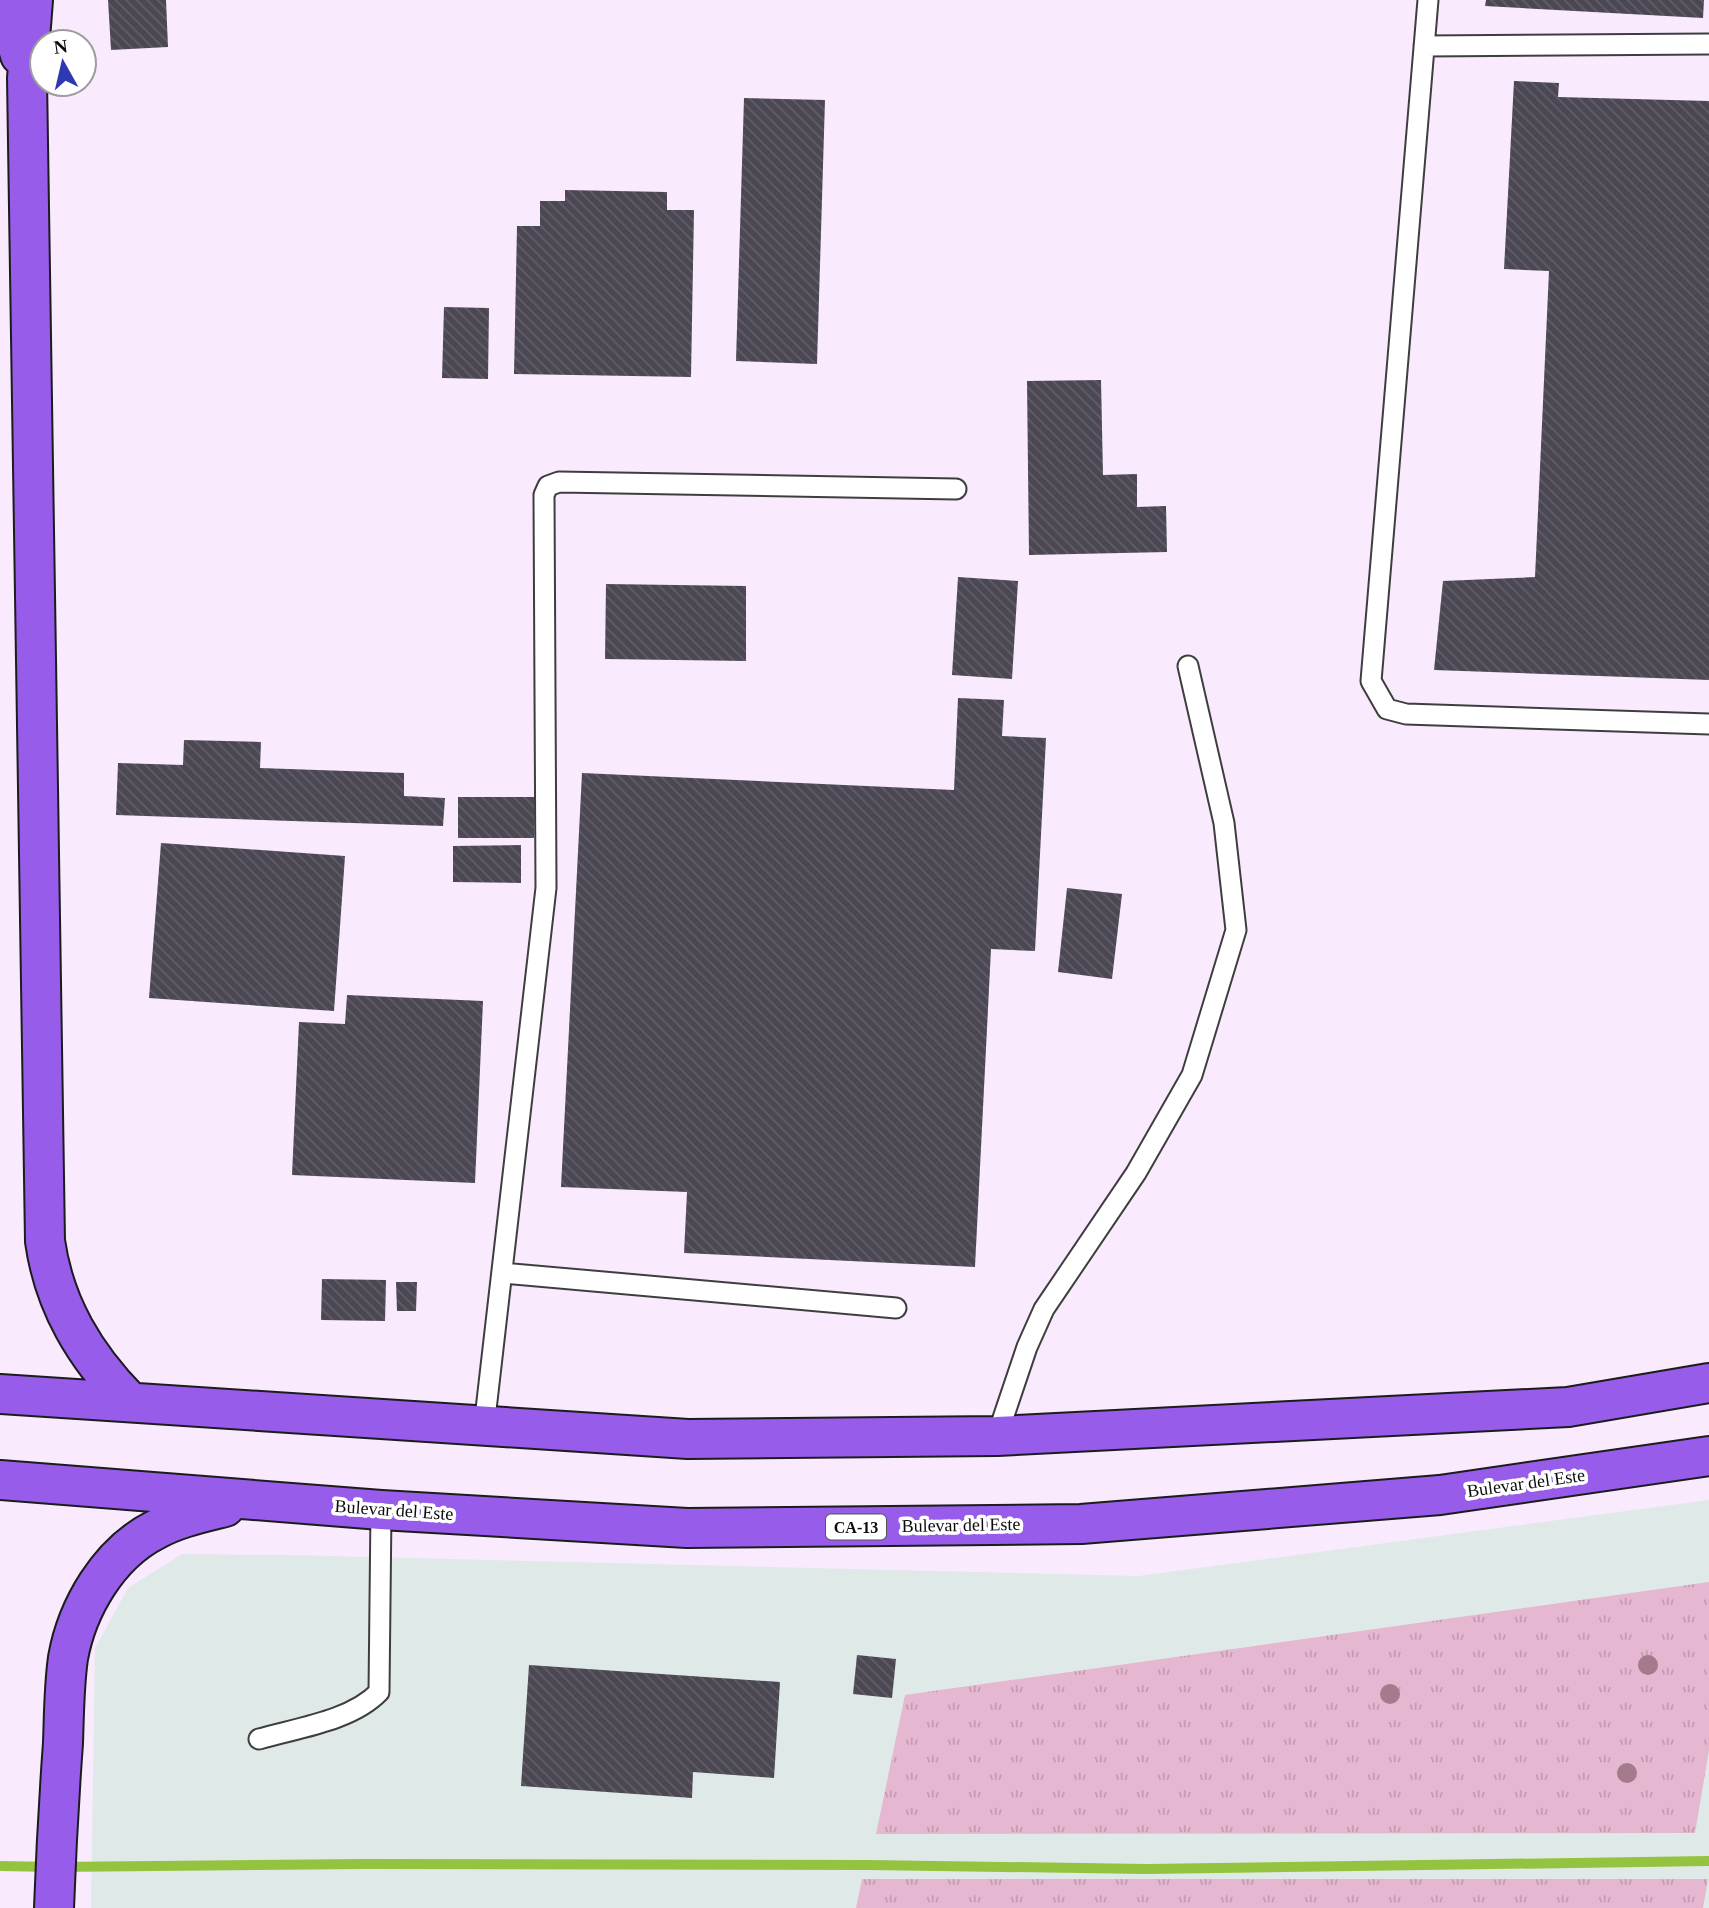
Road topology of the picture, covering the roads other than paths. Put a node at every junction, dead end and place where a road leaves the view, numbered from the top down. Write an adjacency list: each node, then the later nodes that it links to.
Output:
1 (4, 0): 6 (highway)
2 (33, 0): 6 (highway)
3 (1428, 0): 5 (lane)
4 (1709, 44): 5 (lane)
5 (1424, 46): 9 (lane)
6 (27, 78): 14 (highway)
7 (956, 489): 10 (lane)
8 (1188, 666): 16 (lane)
9 (1709, 724)
10 (503, 1273): 11 (lane); 15 (lane)
11 (896, 1308)
12 (1709, 1383): 16 (highway)
13 (0, 1394): 14 (highway)
14 (130, 1402): 15 (highway)
15 (484, 1427): 16 (highway)
16 (997, 1436)
17 (1709, 1456): 20 (highway, Bulevar del Este / CA-13)
18 (0, 1480): 19 (highway, Bulevar del Este / CA-13)
19 (253, 1499): 20 (highway, Bulevar del Este / CA-13); 22 (highway)
20 (381, 1510): 21 (lane)
21 (259, 1740)
22 (54, 1908)

